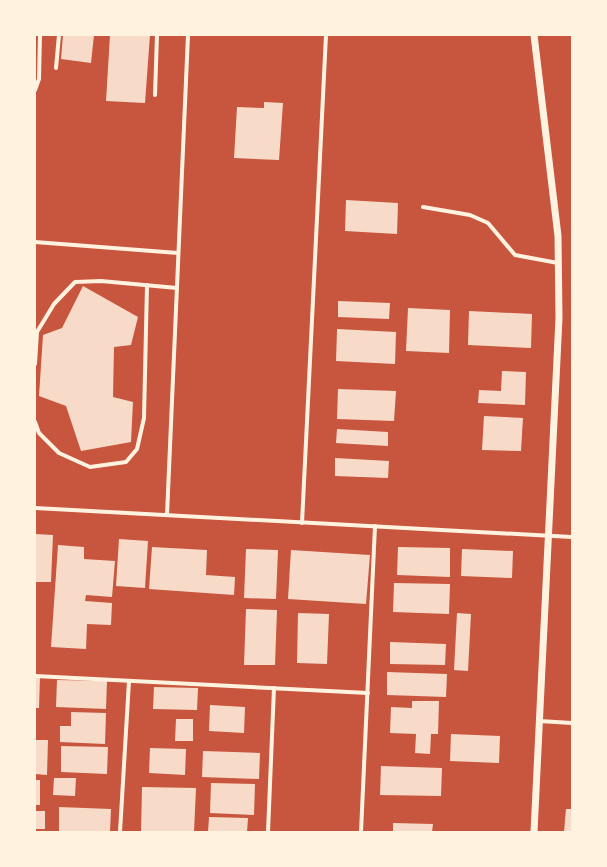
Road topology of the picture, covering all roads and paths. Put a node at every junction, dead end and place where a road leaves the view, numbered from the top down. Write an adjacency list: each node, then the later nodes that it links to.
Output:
1 (40, 35): 8 (street)
2 (59, 35): 7 (street)
3 (157, 35): 9 (street)
4 (188, 35): 12 (street)
5 (326, 35): 20 (street)
6 (534, 35): 13 (street)
7 (56, 68)
8 (35, 90)
9 (155, 95)
10 (423, 207): 13 (street)
11 (35, 242): 12 (street)
12 (178, 253): 15 (street)
13 (558, 263): 22 (street)
14 (147, 285): 15 (street); 16 (street); 17 (street)
15 (177, 288): 19 (street)
16 (35, 364)
17 (35, 422)
18 (35, 508): 19 (street)
19 (167, 515): 20 (street)
20 (302, 523): 21 (street)
21 (375, 526): 22 (street); 27 (street)
22 (548, 536): 23 (street); 28 (street)
23 (572, 537)
24 (35, 676): 25 (street)
25 (129, 681): 26 (street); 30 (street)
26 (274, 688): 27 (street); 31 (street)
27 (368, 693): 32 (street)
28 (539, 721): 29 (street); 33 (street)
29 (572, 723)
30 (120, 832)
31 (268, 832)
32 (361, 832)
33 (534, 832)

